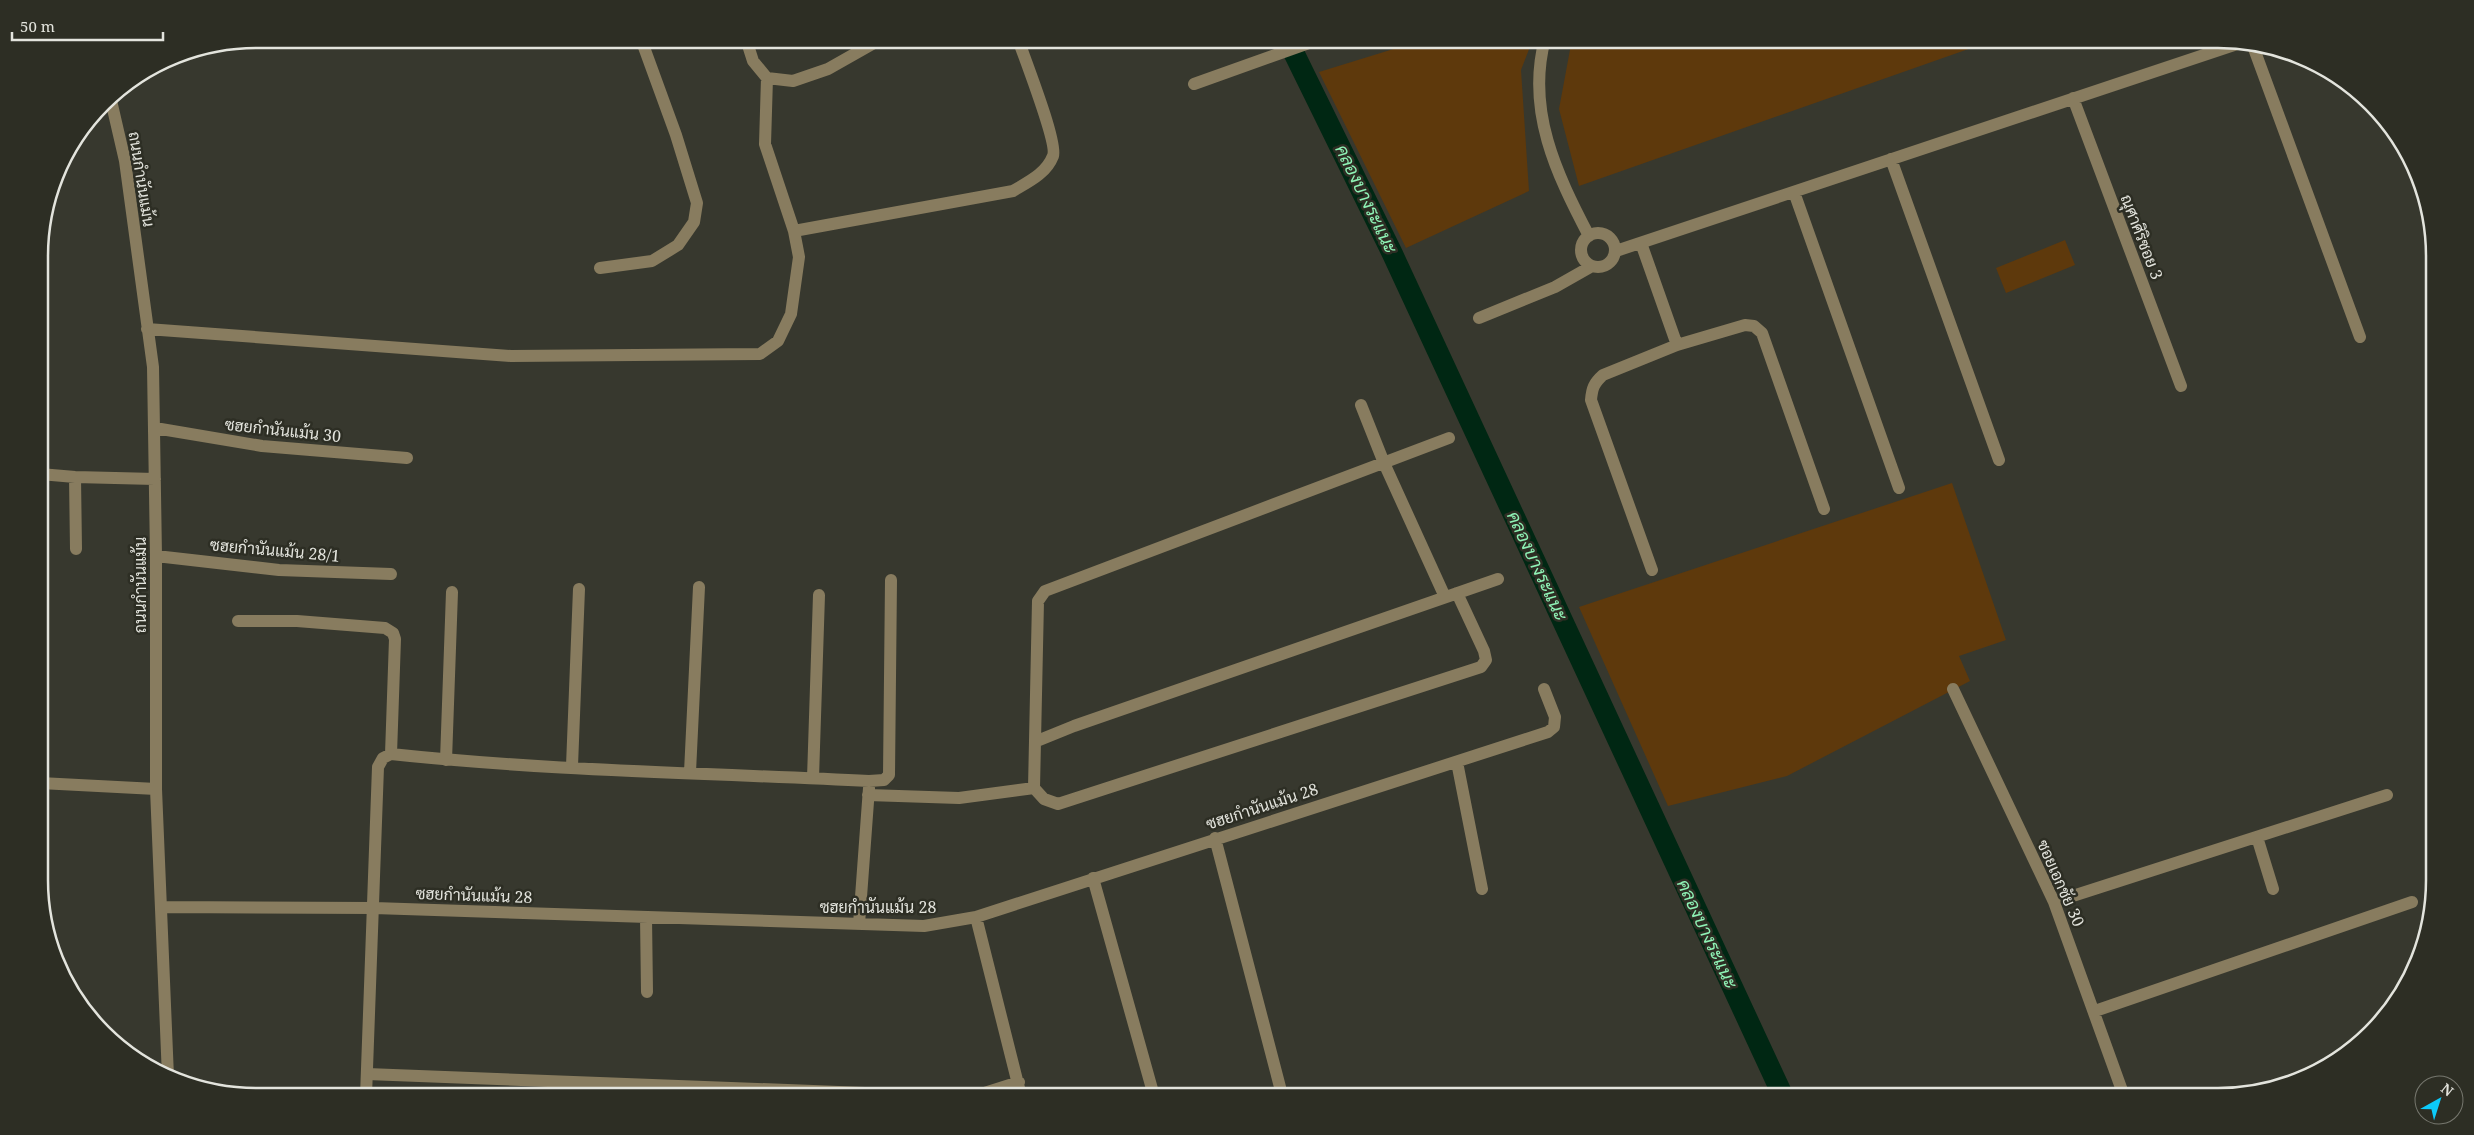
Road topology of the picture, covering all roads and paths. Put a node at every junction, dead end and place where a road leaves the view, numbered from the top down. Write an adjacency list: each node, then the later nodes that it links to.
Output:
1 (644, 48): 20 (street)
2 (749, 48): 9 (street)
3 (865, 48): 9 (street)
4 (1021, 48): 15 (street)
5 (1292, 48): 10 (street)
6 (1543, 48): 16 (street)
7 (2225, 48): 11 (street)
8 (2255, 50): 23 (street)
9 (768, 78): 15 (street)
10 (1194, 84)
11 (2073, 98): 13 (street); 25 (street, ณุศาศิริซอย 3)
12 (112, 104): 22 (street, ถนนกำนันแม้น)
13 (1891, 159): 14 (street); 30 (street)
14 (1794, 192): 17 (street); 35 (street)
15 (794, 230): 22 (street)
16 (1589, 236): 18 (street); 19 (street)
17 (1641, 243): 18 (street); 24 (street)
18 (1616, 251): 19 (street)
19 (1592, 266): 21 (street)
20 (600, 268)
21 (1479, 318)
22 (147, 329): 27 (street, ถนนกำนันแม้น)
23 (2360, 337)
24 (1677, 345): 36 (street); 39 (street)
25 (2181, 386)
26 (1361, 405): 31 (street)
27 (155, 428): 29 (street, ซฮยกำนันแม้น 30); 34 (street, ถนนกำนันแม้น)
28 (1449, 438): 31 (street)
29 (407, 458)
30 (1999, 460)
31 (1384, 463): 46 (street); 51 (street)
32 (48, 475): 33 (street)
33 (75, 478): 34 (street); 37 (street)
34 (155, 479): 38 (street, ถนนกำนันแม้น)
35 (1899, 488)
36 (1824, 509)
37 (76, 549)
38 (156, 556): 40 (street, ซฮยกำนันแม้น 28/1); 61 (street, ถนนกำนันแม้น)
39 (1652, 570)
40 (391, 574)
41 (1498, 579): 46 (street)
42 (891, 580): 58 (street)
43 (699, 587): 56 (street)
44 (579, 589): 55 (street)
45 (452, 592): 53 (street)
46 (1451, 595): 51 (street); 60 (street)
47 (819, 596): 57 (street)
48 (238, 621): 52 (street)
49 (1544, 689): 54 (street, ซฮยกำนันแม้น 28)
50 (1953, 689): 69 (street, ซอยเอกชัย 30)
51 (1037, 741): 60 (street)
52 (391, 754): 53 (street); 72 (street)
53 (446, 760): 55 (street)
54 (1457, 762): 65 (street, ซฮยกำนันแม้น 28); 67 (street)
55 (572, 766): 56 (street)
56 (690, 772): 57 (street)
57 (813, 778): 58 (street)
58 (869, 781): 62 (street)
59 (48, 782): 61 (street)
60 (1034, 788): 62 (street)
61 (156, 789): 71 (street, ถนนกำนันแม้น)
62 (868, 795): 75 (street)
63 (2386, 795): 64 (street)
64 (2257, 837): 68 (street); 69 (street)
65 (1215, 838): 66 (street, ซฮยกำนันแม้น 28); 81 (street)
66 (1093, 878): 74 (street, ซฮยกำนันแม้น 28); 86 (street)
67 (1482, 889)
68 (2273, 889)
69 (2054, 902): 77 (street, ซอยเอกชัย 30)
70 (2412, 902): 77 (street)
71 (161, 907): 72 (street, ซฮยกำนันแม้น 28); 78 (street, ถนนกำนันแม้น)
72 (374, 908): 73 (street, ซฮยกำนันแม้น 28); 79 (street)
73 (646, 917): 75 (street, ซฮยกำนันแม้น 28); 76 (street)
74 (976, 918): 75 (street, ซฮยกำนันแม้น 28); 80 (street)
75 (859, 924)
76 (647, 992)
77 (2095, 1011): 87 (street, ซอยเอกชัย 30)
78 (168, 1068)
79 (367, 1074): 82 (street); 83 (street)
80 (1019, 1082): 84 (street); 85 (street)
81 (1280, 1087)
82 (366, 1088)
83 (716, 1088)
84 (1000, 1088)
85 (1020, 1088)
86 (1152, 1088)
87 (2121, 1088)

